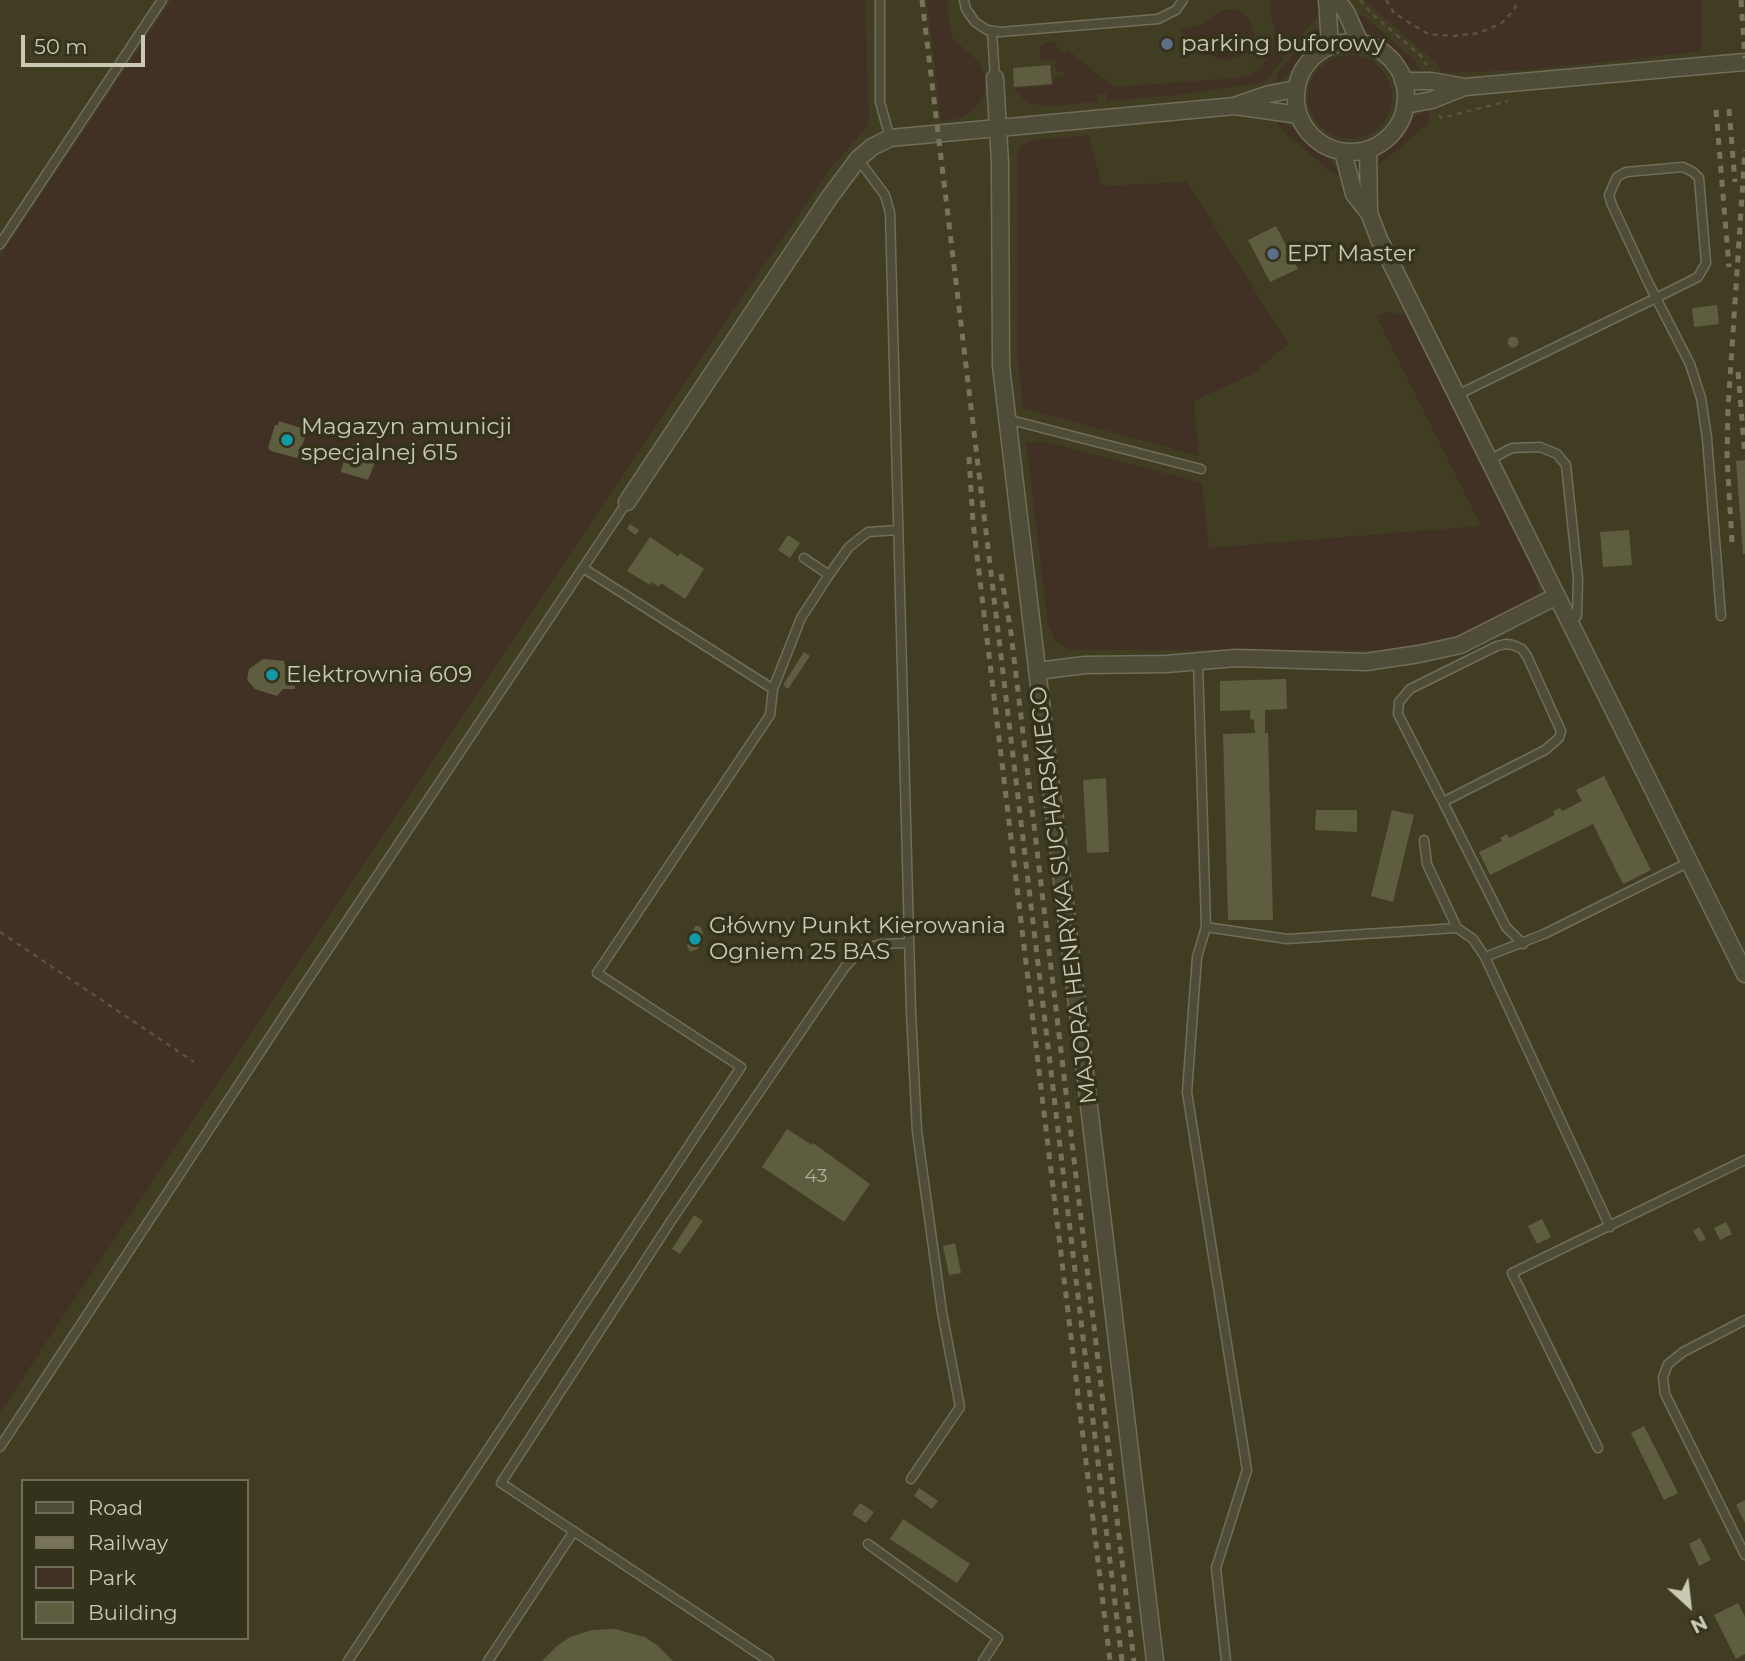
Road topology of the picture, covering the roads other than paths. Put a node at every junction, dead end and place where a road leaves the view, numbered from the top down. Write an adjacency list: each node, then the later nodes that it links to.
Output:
1 (162, 0): 24 (lane)
2 (880, 0): 19 (lane)
3 (964, 0): 7 (lane)
4 (1183, 0): 7 (lane)
5 (1327, 0): 9 (street)
6 (1337, 0): 8 (street)
7 (992, 32): 11 (lane)
8 (1359, 41): 9 (street); 12 (street)
9 (1330, 46): 14 (street)
10 (1745, 62): 13 (street)
11 (995, 78): 18 (street, MAJORA HENRYKA SUCHARSKIEGO)
12 (1403, 81): 13 (street); 15 (street)
13 (1465, 87): 15 (street)
14 (1296, 89): 16 (street); 17 (street)
15 (1405, 105): 20 (street)
16 (1235, 106): 17 (street); 18 (street)
17 (1299, 115): 21 (street)
18 (999, 127): 19 (street); 27 (street, MAJORA HENRYKA SUCHARSKIEGO)
19 (890, 138): 22 (street)
20 (1368, 149): 21 (street); 23 (street)
21 (1343, 152): 23 (street)
22 (859, 159): 30 (street); 31 (lane)
23 (1369, 213): 26 (street)
24 (0, 244)
25 (1656, 298): 25 (lane); 26 (lane); 36 (lane)
26 (1457, 395): 28 (street)
27 (1007, 419): 29 (lane); 39 (street, MAJORA HENRYKA SUCHARSKIEGO)
28 (1489, 460): 35 (street); 37 (lane)
29 (1201, 469)
30 (626, 502): 33 (lane)
31 (898, 530): 34 (lane); 46 (lane)
32 (804, 558): 34 (lane)
33 (583, 568): 40 (lane); 53 (lane)
34 (829, 575): 40 (lane)
35 (1557, 596): 37 (street); 38 (street)
36 (1721, 616)
37 (1570, 621): 43 (street)
38 (1198, 661): 39 (street); 44 (lane)
39 (1037, 671): 63 (street, MAJORA HENRYKA SUCHARSKIEGO)
40 (773, 689): 59 (lane)
41 (1443, 802): 41 (lane); 47 (lane)
42 (1424, 840): 45 (lane)
43 (1689, 862): 47 (lane); 49 (street)
44 (1206, 927): 45 (lane); 64 (lane)
45 (1457, 928): 48 (lane)
46 (909, 943): 55 (lane); 56 (lane)
47 (1523, 944): 48 (lane)
48 (1485, 957): 51 (lane)
49 (1745, 974)
50 (1745, 1160): 51 (lane)
51 (1609, 1227): 54 (lane)
52 (1745, 1320): 58 (lane)
53 (0, 1447)
54 (1598, 1448)
55 (911, 1479)
56 (574, 1531): 60 (lane); 61 (lane)
57 (868, 1544): 62 (lane)
58 (1745, 1555)
59 (348, 1661)
60 (488, 1661)
61 (769, 1661)
62 (984, 1661)
63 (1156, 1661)
64 (1226, 1661)

